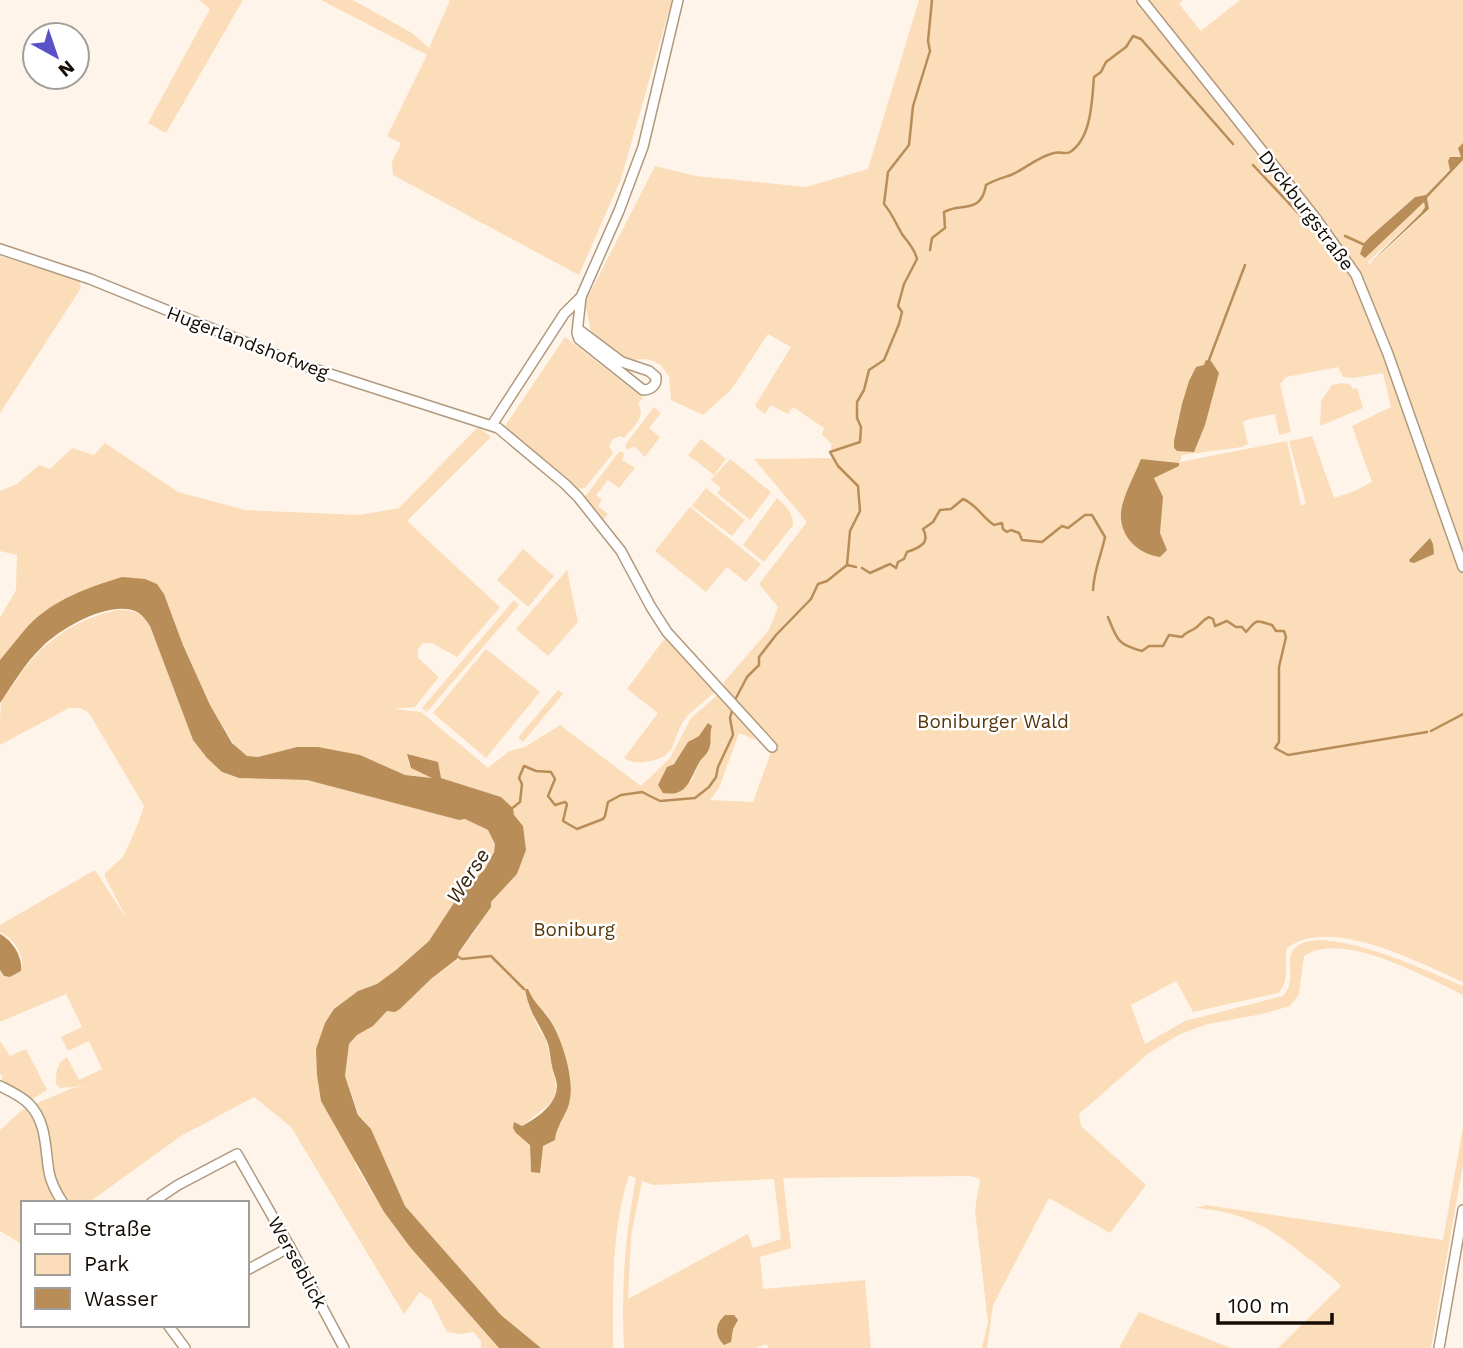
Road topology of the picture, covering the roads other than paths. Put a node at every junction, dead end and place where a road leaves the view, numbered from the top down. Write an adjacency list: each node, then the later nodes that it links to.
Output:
1 (678, 0): 4 (street)
2 (1142, 0): 7 (street, Dyckburgstraße)
3 (0, 249): 6 (street, Hugerlandshofweg)
4 (581, 297): 5 (street); 6 (street)
5 (578, 329): 5 (street)
6 (495, 426): 8 (street)
7 (1463, 567)
8 (772, 747)
9 (0, 1086): 10 (street)
10 (62, 1201)
11 (154, 1201): 13 (street, Werseblick)
12 (1463, 1216): 18 (street)
13 (290, 1247): 14 (street); 17 (street, Werseblick)
14 (248, 1269)
15 (169, 1327): 16 (street)
16 (185, 1348)
17 (344, 1348)
18 (1439, 1348)

